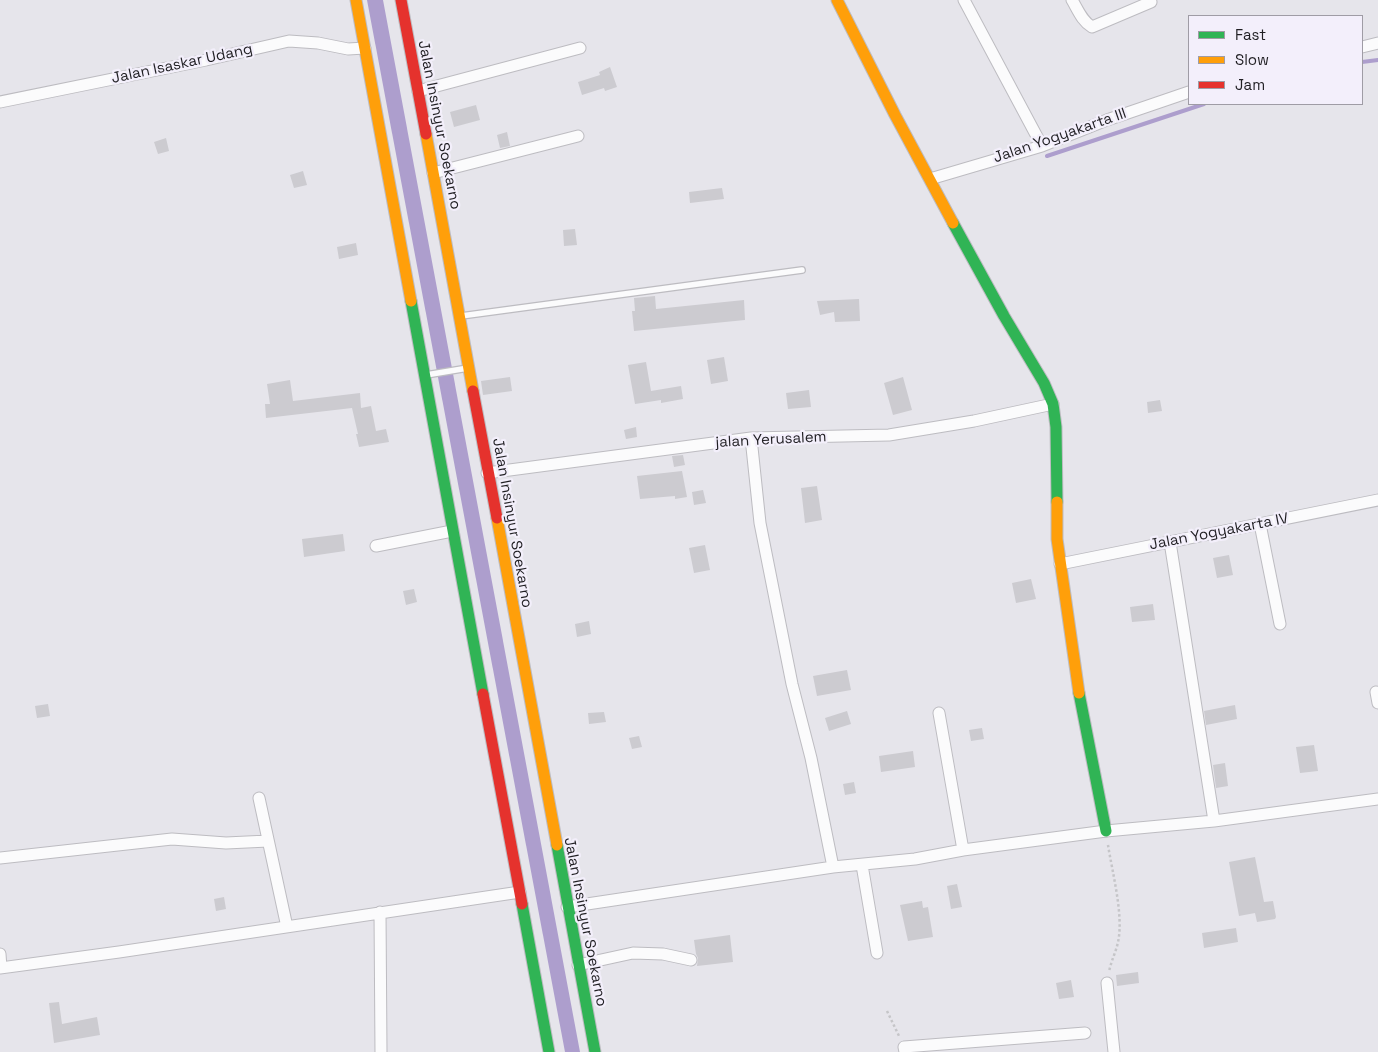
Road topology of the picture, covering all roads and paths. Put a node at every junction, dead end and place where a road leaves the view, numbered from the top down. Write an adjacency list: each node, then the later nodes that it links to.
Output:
1 (356, 0): 9 (street)
2 (400, 0): 11 (street, Jalan Insinyur Soekarno)
3 (838, 0): 17 (street)
4 (964, 0): 15 (street)
5 (1072, 0): 6 (street)
6 (1150, 2)
7 (1378, 44): 8 (street)
8 (1363, 47)
9 (365, 48): 13 (street, Jalan Isaskar Udang); 21 (street)
10 (580, 48): 11 (street)
11 (418, 91): 16 (street, Jalan Insinyur Soekarno)
12 (1188, 92): 15 (street, Jalan Yogyakarta III)
13 (0, 102)
14 (578, 136): 16 (street)
15 (1042, 146): 17 (street, Jalan Yogyakarta III)
16 (433, 173): 19 (street, Jalan Insinyur Soekarno)
17 (930, 179): 22 (street)
18 (802, 270): 19 (lane)
19 (459, 317): 20 (street, Jalan Insinyur Soekarno)
20 (468, 368): 21 (lane); 24 (street, Jalan Insinyur Soekarno)
21 (424, 375): 27 (street)
22 (1052, 404): 23 (street, jalan Yerusalem); 30 (street)
23 (751, 438): 24 (street, jalan Yerusalem); 41 (street)
24 (487, 472): 43 (street, Jalan Insinyur Soekarno)
25 (1378, 500): 26 (street, Jalan Yogyakarta IV)
26 (1260, 524): 28 (street, Jalan Yogyakarta IV); 31 (street)
27 (452, 531): 29 (street); 42 (street)
28 (1170, 542): 30 (street, Jalan Yogyakarta IV); 35 (street)
29 (376, 546)
30 (1060, 564): 36 (street)
31 (1280, 624)
32 (939, 713): 38 (street)
33 (259, 798): 37 (street)
34 (1378, 798): 35 (street)
35 (1214, 822): 36 (street)
36 (1106, 831): 38 (street); 51 (path)
37 (268, 841): 39 (street); 45 (street)
38 (963, 850): 40 (street)
39 (0, 858)
40 (862, 865): 41 (street); 46 (street)
41 (833, 866): 43 (street)
42 (520, 892): 44 (street); 56 (street)
43 (567, 908): 49 (street, Jalan Insinyur Soekarno)
44 (380, 912): 45 (street); 55 (street)
45 (287, 927): 50 (street)
46 (876, 953)
47 (0, 954): 50 (street)
48 (691, 960): 49 (street)
49 (578, 965): 57 (street, Jalan Insinyur Soekarno)
50 (1, 968)
51 (1108, 983): 58 (street)
52 (887, 1011): 54 (path)
53 (1085, 1033): 54 (street)
54 (904, 1049)
55 (381, 1052)
56 (548, 1052)
57 (595, 1052)
58 (1114, 1052)

